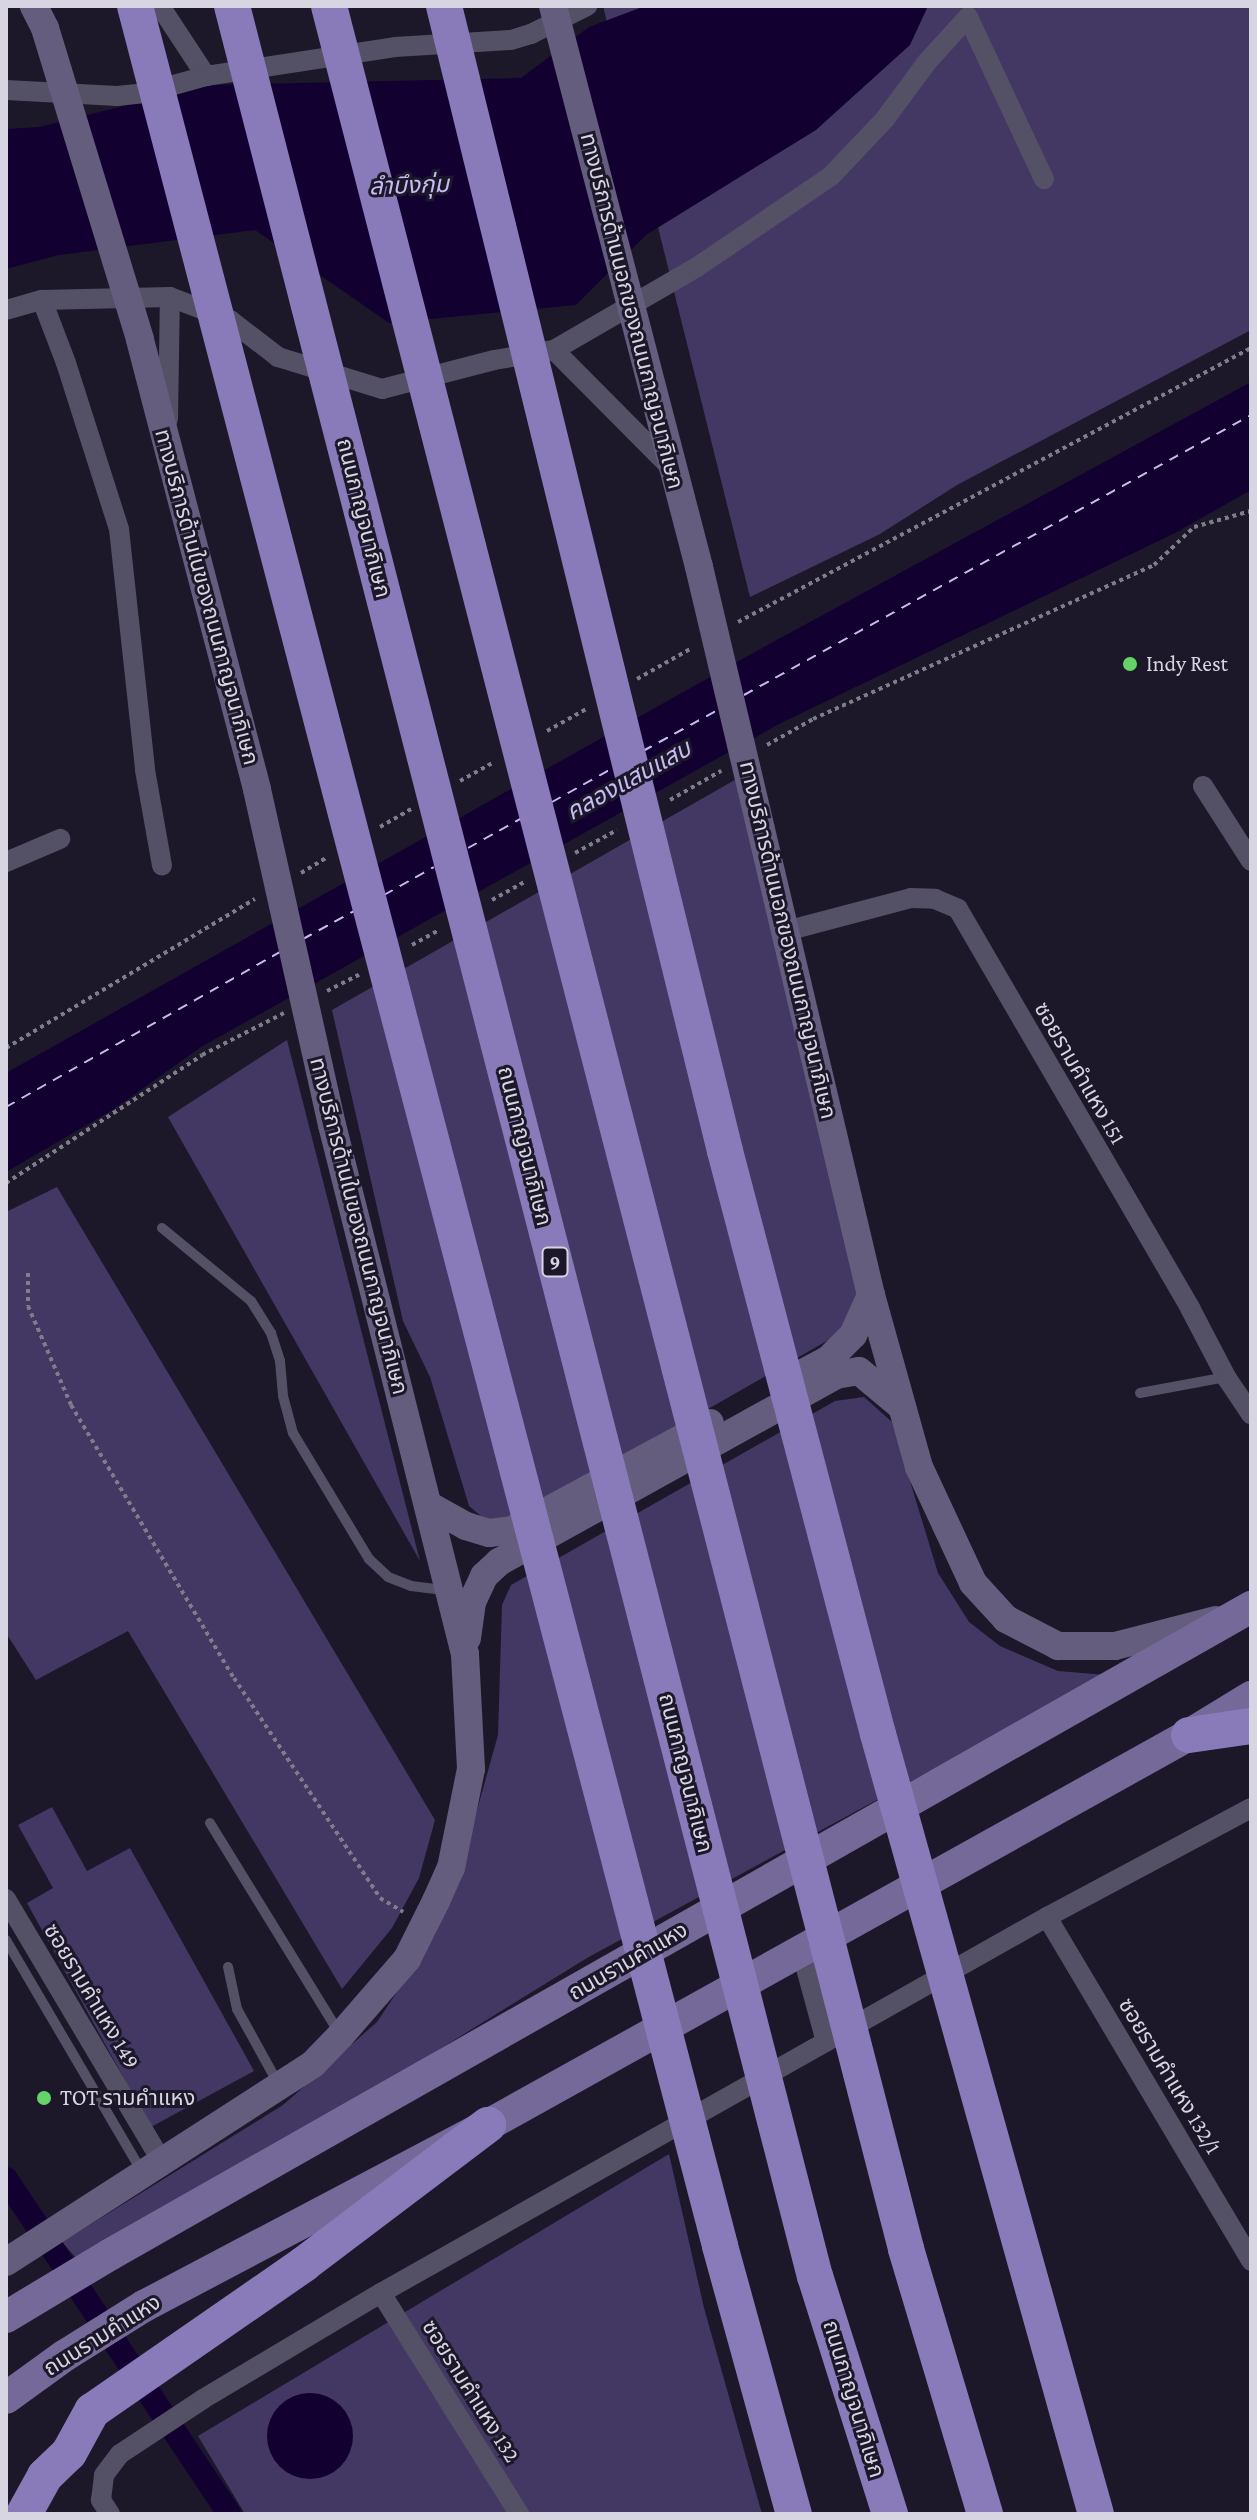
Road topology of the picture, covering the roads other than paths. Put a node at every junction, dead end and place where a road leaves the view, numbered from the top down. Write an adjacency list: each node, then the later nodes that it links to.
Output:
1 (132, 6): 58 (highway)
2 (160, 6): 10 (street)
3 (232, 6): 59 (highway, ถนนกาญจนาภิเษก / 9)
4 (329, 6): 60 (highway)
5 (553, 6): 18 (main road, ทางบริการด้านนอกของถนนกาญจนาภิเษก)
6 (587, 6): 10 (street)
7 (445, 8): 61 (highway)
8 (972, 12): 12 (street); 16 (street)
9 (40, 17): 17 (main road, ทางบริการด้านในของถนนกาญจนาภิเษก)
10 (206, 76): 11 (street)
11 (6, 90)
12 (1044, 179)
13 (170, 297): 14 (street); 16 (street); 17 (street)
14 (42, 300): 15 (street); 23 (street)
15 (6, 310)
16 (554, 350): 18 (street)
17 (168, 447): 31 (main road, ทางบริการด้านในของถนนกาญจนาภิเษก)
18 (671, 468): 24 (main road, ทางบริการด้านนอกของถนนกาญจนาภิเษก)
19 (1203, 786): 21 (street)
20 (60, 839): 22 (street)
21 (1251, 861)
22 (6, 862)
23 (162, 865)
24 (786, 931): 26 (main road, ทางบริการด้านนอกของถนนกาญจนาภิเษก); 27 (street, ซอยรามคำแหง 151)
25 (162, 1228): 32 (lane)
26 (871, 1295): 29 (main road, ทางบริการด้านนอกของถนนกาญจนาภิเษก); 31 (main road)
27 (1226, 1377): 28 (lane); 30 (street, ซอยรามคำแหง 151)
28 (1140, 1393)
29 (900, 1405): 33 (main road, ทางบริการด้านนอกของถนนกาญจนาภิเษก); 34 (main road)
30 (1251, 1414)
31 (430, 1506): 32 (main road, ทางบริการด้านในของถนนกาญจนาภิเษก)
32 (451, 1591): 34 (main road, ทางบริการด้านในของถนนกาญจนาภิเษก)
33 (1244, 1611): 53 (main road, ถนนรามคำแหง)
34 (465, 1654): 45 (main road, ทางบริการด้านในของถนนกาญจนาภิเษก)
35 (1251, 1697): 37 (main road, ถนนรามคำแหง)
36 (1251, 1726): 37 (highway)
37 (1189, 1735): 43 (main road, ถนนรามคำแหง)
38 (1251, 1808): 41 (street)
39 (210, 1823): 45 (lane)
40 (6, 1899): 49 (street, ซอยรามคำแหง 149)
41 (1047, 1917): 46 (street); 50 (street, ซอยรามคำแหง 132/1)
42 (6, 1940): 49 (lane)
43 (801, 1950): 46 (street); 48 (main road, ถนนรามคำแหง)
44 (228, 1967): 47 (lane)
45 (341, 2035): 47 (main road, ทางบริการด้านในของถนนกาญจนาภิเษก)
46 (826, 2042): 52 (street)
47 (280, 2086): 49 (main road, ทางบริการด้านในของถนนกาญจนาภิเษก)
48 (488, 2125): 54 (main road, ถนนรามคำแหง); 55 (highway)
49 (151, 2166): 51 (main road, ทางบริการด้านในของถนนกาญจนาภิเษก)
50 (1251, 2261)
51 (6, 2262)
52 (381, 2293): 56 (street); 57 (street, ซอยรามคำแหง 132)
53 (6, 2317)
54 (6, 2398)
55 (24, 2514)
56 (110, 2514)
57 (519, 2514)
58 (794, 2514)
59 (890, 2514)
60 (985, 2514)
61 (1096, 2514)

